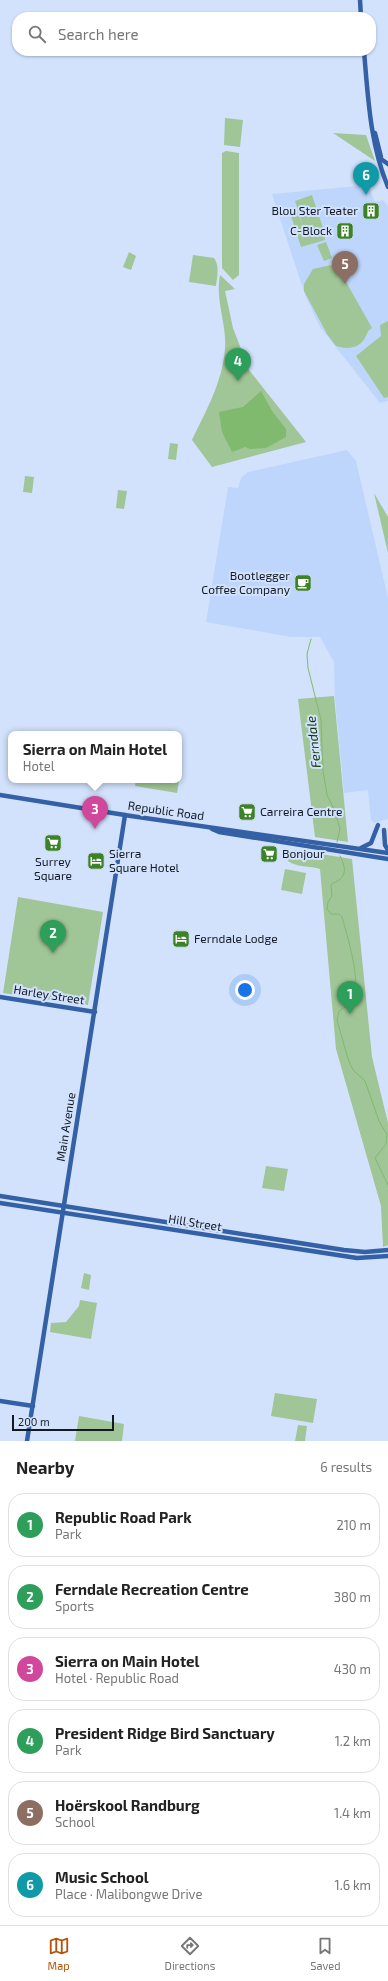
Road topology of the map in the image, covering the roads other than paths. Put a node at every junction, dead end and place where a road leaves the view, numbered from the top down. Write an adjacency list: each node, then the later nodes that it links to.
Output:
1 (361, 0): 2 (main road)
2 (362, 12)
3 (365, 56): 7 (main road)
4 (366, 56): 5 (main road)
5 (381, 159): 6 (main road); 7 (main road)
6 (388, 164)
7 (388, 183)
8 (0, 795): 9 (main road, Republic Road)
9 (125, 816): 11 (main road, Republic Road); 17 (main road, Main Avenue)
10 (378, 825): 13 (main road)
11 (210, 828): 13 (main road, Republic Road); 15 (main road, Republic Road)
12 (384, 830): 14 (main road)
13 (349, 848): 14 (main road, Republic Road)
14 (388, 851)
15 (388, 859)
16 (0, 997): 17 (main road, Harley Street)
17 (95, 1012): 20 (main road, Main Avenue)
18 (0, 1196): 20 (main road, Hill Street)
19 (0, 1203): 21 (main road, Hill Street)
20 (64, 1207): 21 (main road, Main Avenue); 22 (main road, Hill Street)
21 (63, 1213): 23 (main road, Hill Street); 25 (main road, Main Avenue)
22 (388, 1250)
23 (388, 1256)
24 (0, 1401): 25 (main road)
25 (33, 1406): 26 (main road, Main Avenue)
26 (27, 1441)

